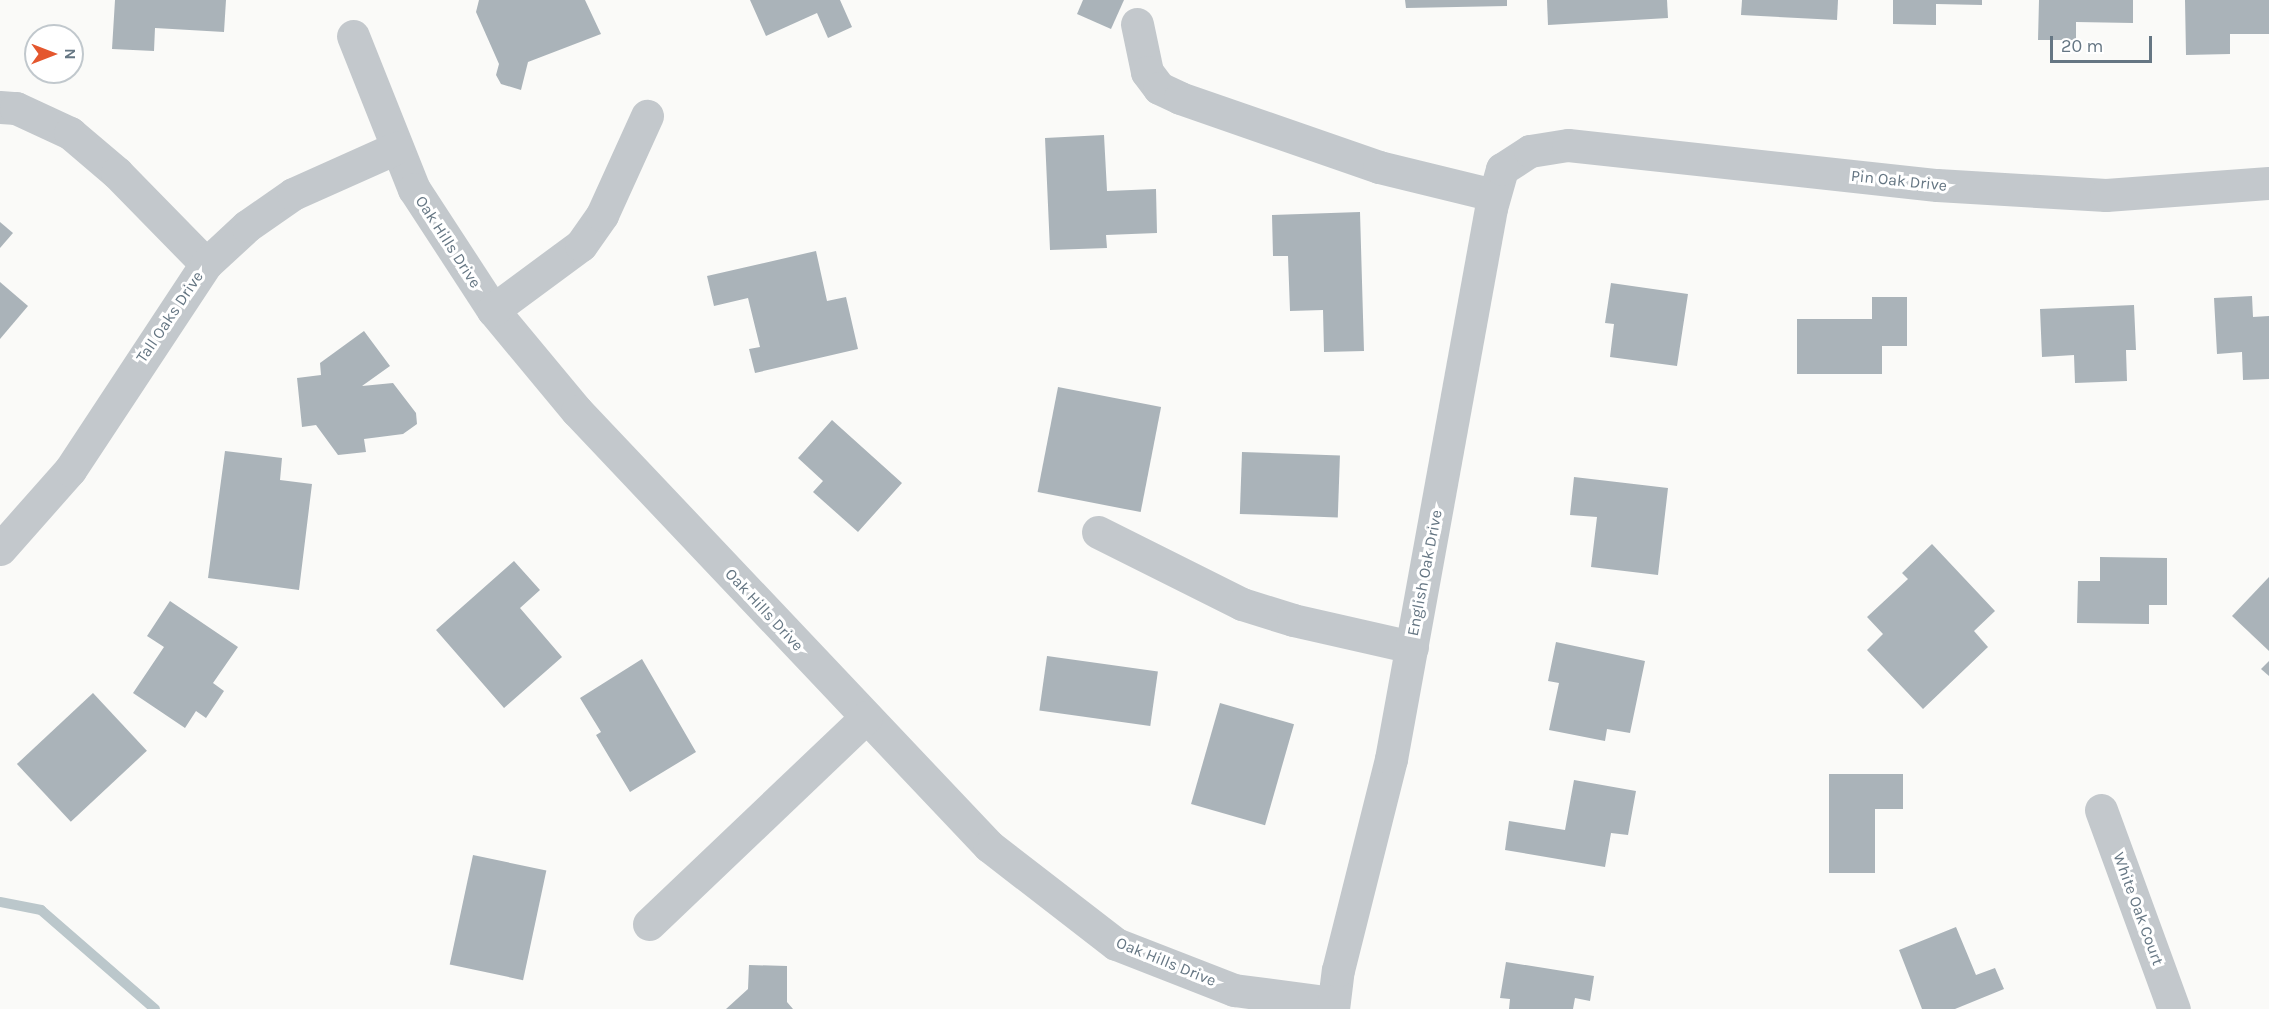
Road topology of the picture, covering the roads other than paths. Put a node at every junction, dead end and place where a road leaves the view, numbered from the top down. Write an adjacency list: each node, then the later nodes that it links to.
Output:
1 (1137, 24): 8 (street)
2 (353, 36): 5 (street, Oak Hills Drive)
3 (0, 107): 9 (street)
4 (647, 116): 10 (street)
5 (396, 148): 9 (street, Tall Oaks Drive); 10 (street, Oak Hills Drive)
6 (1530, 151): 7 (street, Pin Oak Drive); 8 (street, English Oak Drive)
7 (2269, 183)
8 (1494, 195): 13 (street, English Oak Drive)
9 (206, 264): 12 (street, Tall Oaks Drive)
10 (493, 310): 14 (street, Oak Hills Drive)
11 (1098, 532): 13 (street)
12 (0, 549)
13 (1412, 647): 17 (street, English Oak Drive)
14 (866, 717): 16 (street); 17 (street, Oak Hills Drive)
15 (2101, 810): 18 (street, White Oak Court)
16 (649, 924)
17 (1333, 1006)
18 (2174, 1009)

